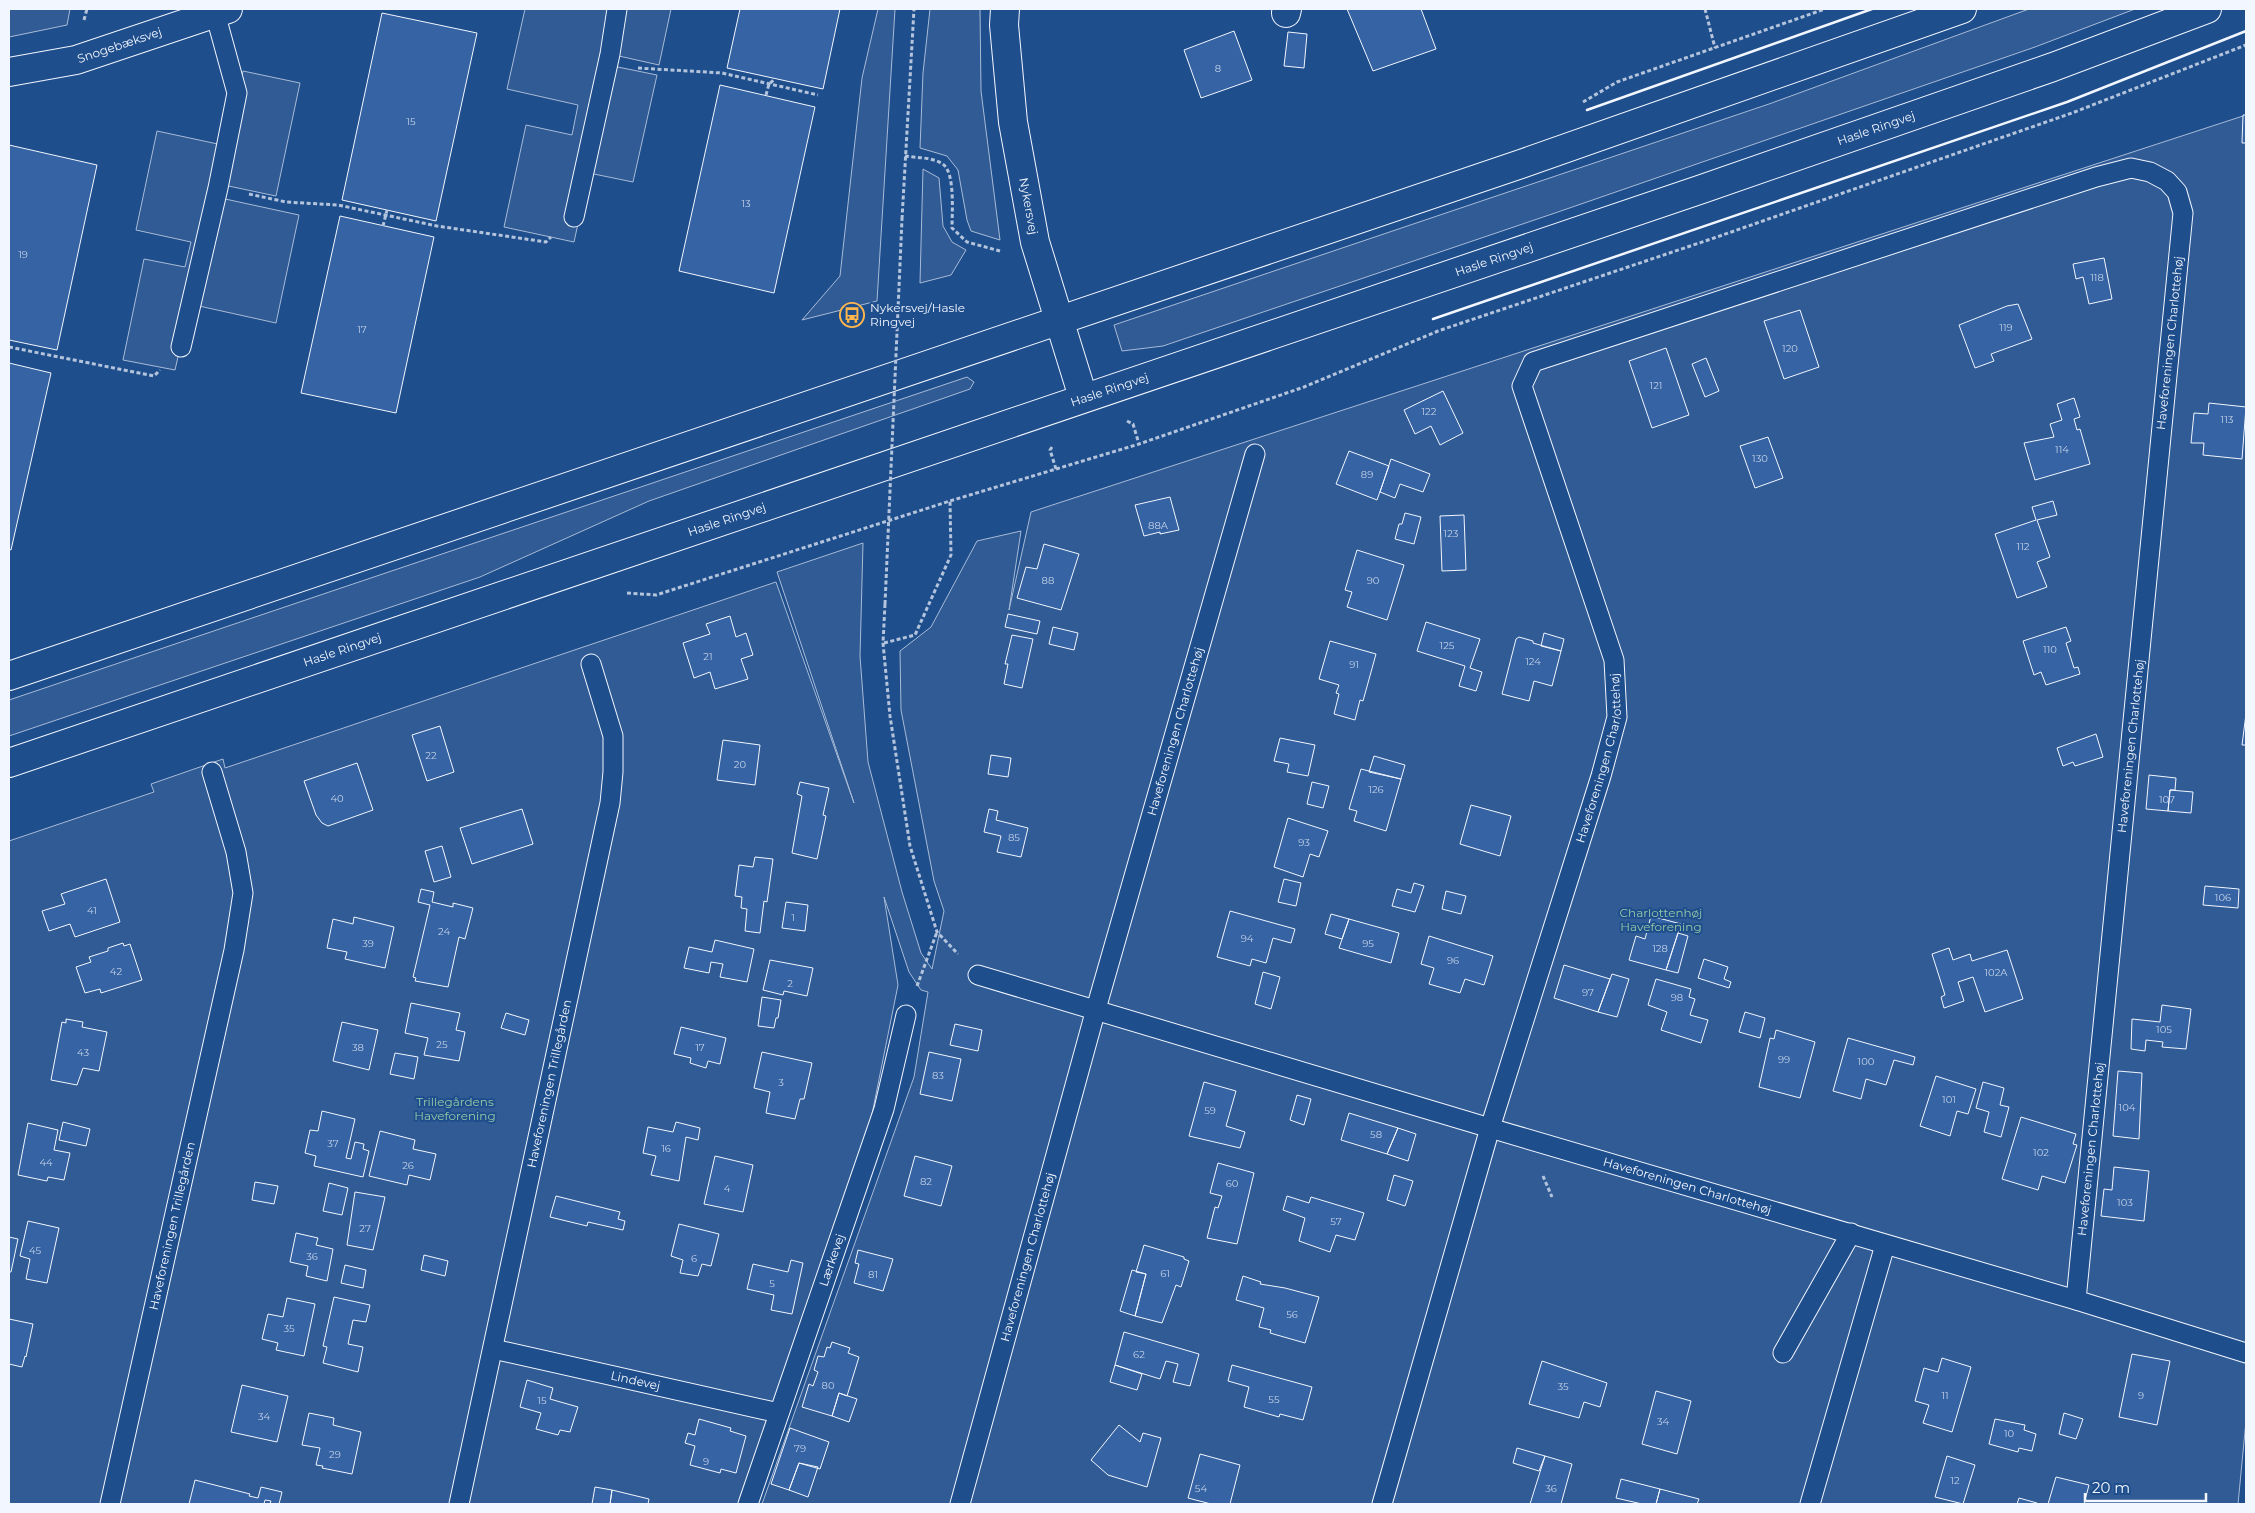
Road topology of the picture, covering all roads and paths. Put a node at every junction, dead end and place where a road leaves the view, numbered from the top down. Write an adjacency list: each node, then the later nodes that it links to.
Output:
1 (617, 9): 11 (lane)
2 (914, 9): 18 (path)
3 (1006, 9): 25 (main road, Nykersvej)
4 (1705, 9): 10 (path)
5 (1825, 9): 10 (path)
6 (1962, 9): 25 (main road)
7 (2207, 9): 28 (main road, Hasle Ringvej)
8 (221, 11): 12 (main road, Snogebæksvej); 19 (lane)
9 (2246, 45): 30 (path)
10 (1715, 48): 17 (path)
11 (608, 64): 14 (path); 22 (lane)
12 (9, 72)
13 (775, 79): 14 (path)
14 (769, 84): 15 (path); 16 (path)
15 (818, 95)
16 (766, 96)
17 (1575, 107)
18 (905, 156): 24 (path); 32 (path, bridge)
19 (218, 188): 21 (path); 27 (lane)
20 (387, 210): 21 (path)
21 (386, 215): 22 (path); 23 (path)
22 (574, 217)
23 (383, 226)
24 (1004, 252)
25 (1058, 320): 28 (main road, Nykersvej); 34 (main road)
26 (9, 347): 27 (path)
27 (181, 347)
28 (1083, 398): 35 (main road, Hasle Ringvej)
29 (1255, 454): 39 (lane, Haveforeningen Charlottehøj)
30 (950, 501): 31 (path); 32 (path)
31 (618, 592)
32 (884, 644): 37 (path)
33 (590, 664): 45 (lane, Haveforeningen Trillegården)
34 (9, 676)
35 (9, 762)
36 (212, 772): 49 (lane, Haveforeningen Trillegården)
37 (937, 932): 38 (path); 40 (path)
38 (978, 975): 39 (lane, Haveforeningen Charlottehøj)
39 (1096, 1009): 41 (lane, Haveforeningen Charlottehøj); 52 (lane, Haveforeningen Charlottehøj)
40 (906, 1015): 48 (lane, Lærkevej)
41 (1490, 1128): 42 (lane, Haveforeningen Charlottehøj); 44 (lane, Haveforeningen Charlottehøj); 53 (lane, Haveforeningen Charlottehøj)
42 (1851, 1233): 43 (lane, Haveforeningen Charlottehøj); 46 (lane)
43 (1885, 1245): 44 (lane, Haveforeningen Charlottehøj); 54 (lane)
44 (2076, 1300): 47 (lane, Haveforeningen Charlottehøj)
45 (493, 1349): 48 (lane, Lindevej); 50 (lane, Haveforeningen Trillegården)
46 (1783, 1353)
47 (2246, 1353)
48 (779, 1413): 51 (lane, Lærkevej)
49 (110, 1504)
50 (459, 1504)
51 (748, 1504)
52 (960, 1504)
53 (1382, 1504)
54 (1810, 1504)

